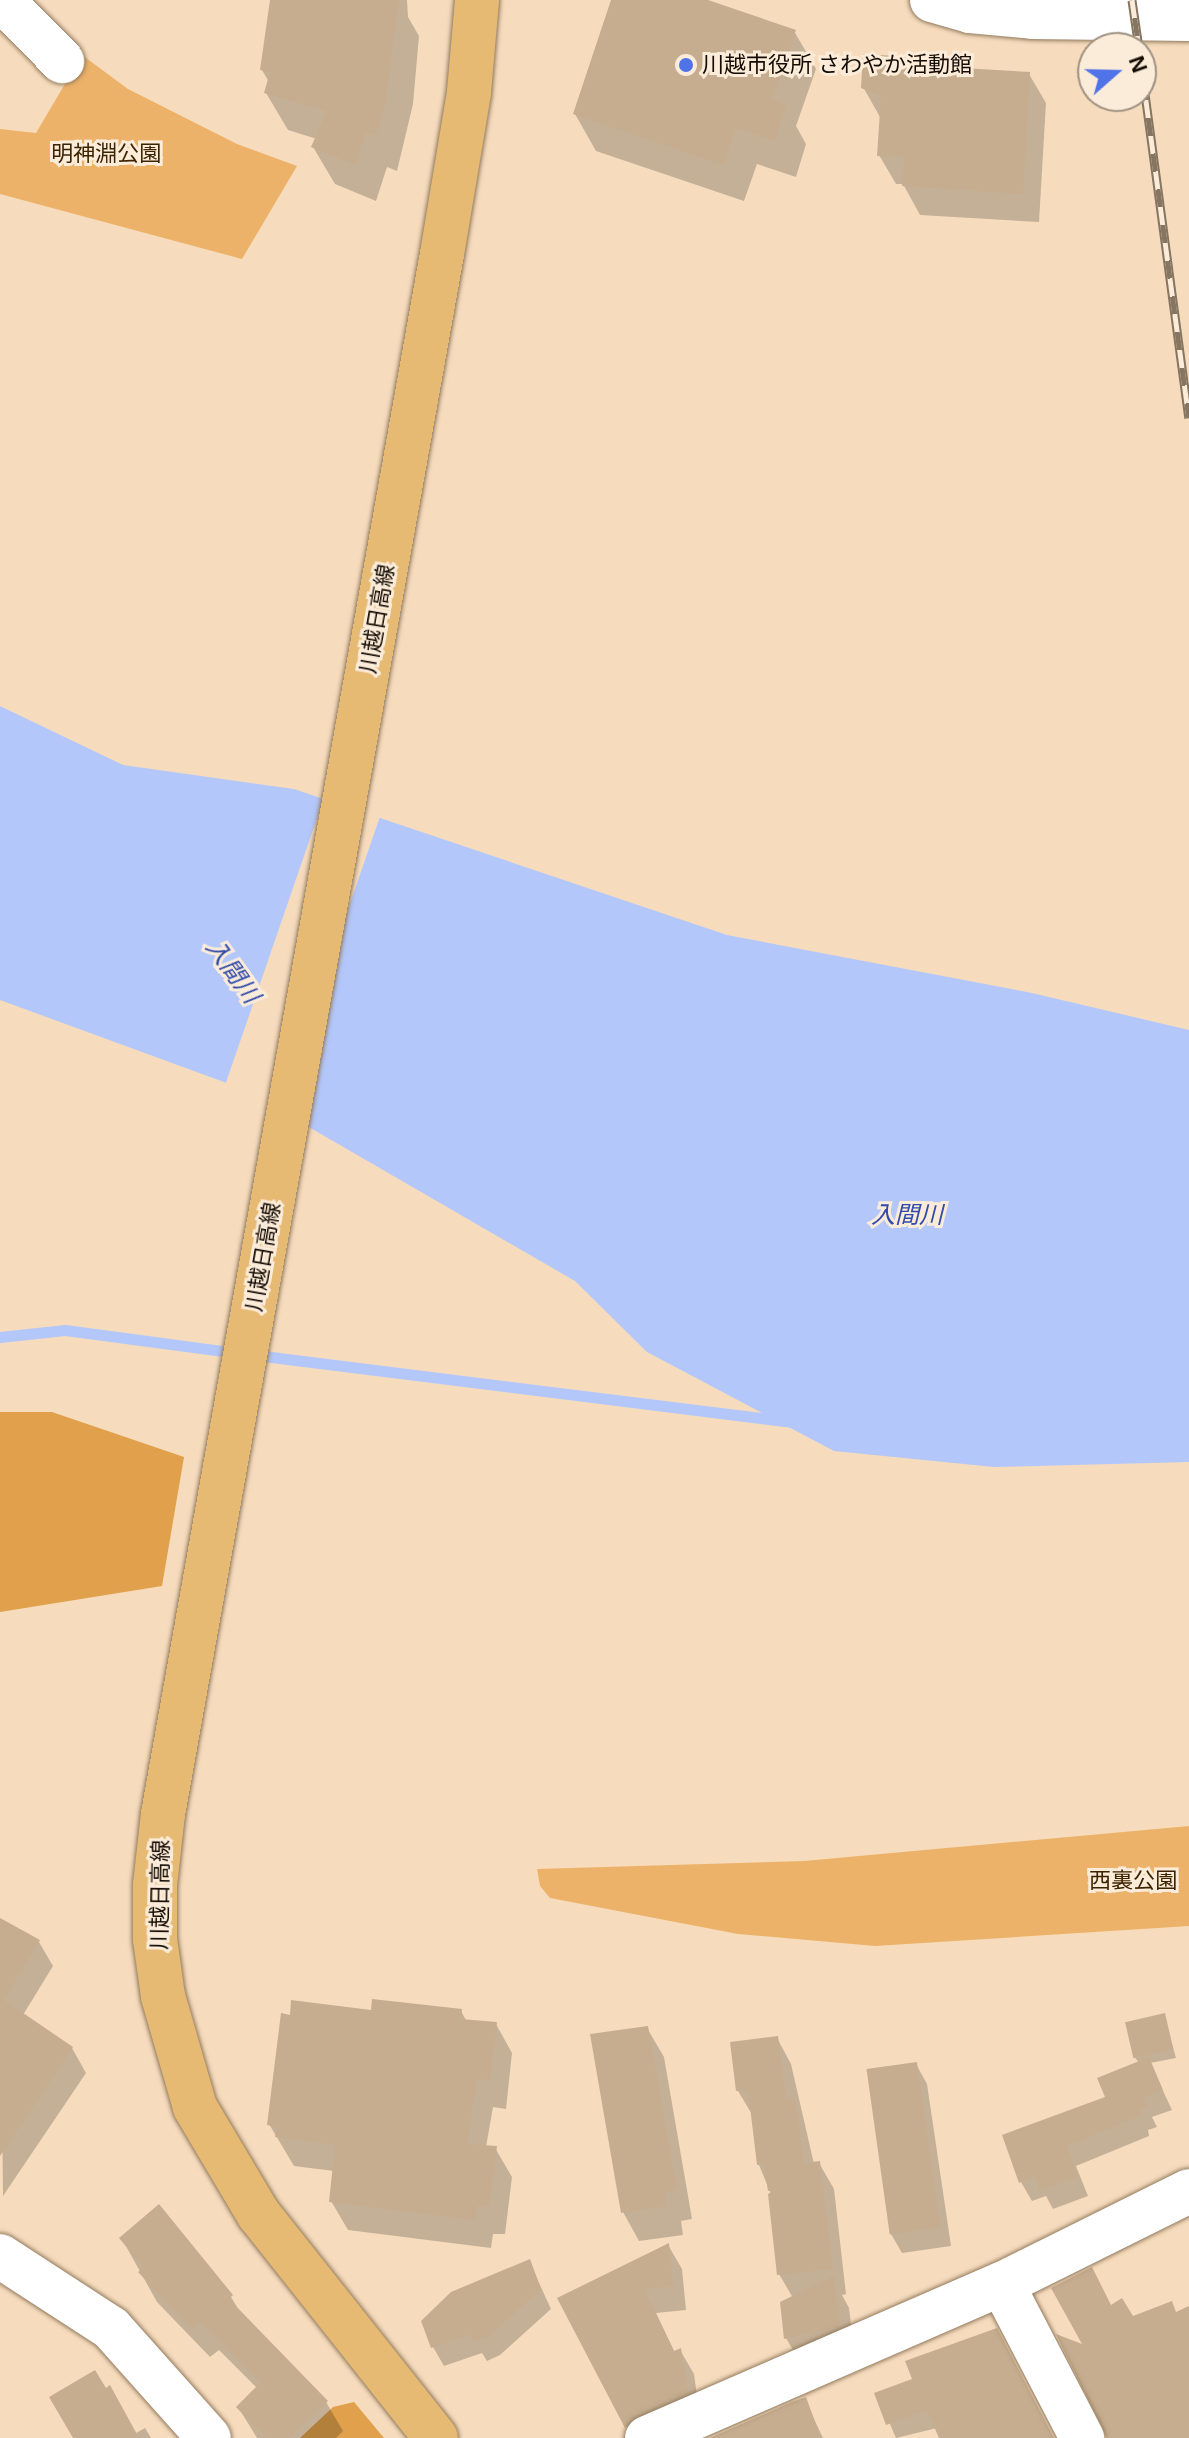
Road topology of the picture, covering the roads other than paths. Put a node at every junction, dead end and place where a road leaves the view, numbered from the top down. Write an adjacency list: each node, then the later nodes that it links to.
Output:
1 (2, 0): 5 (street)
2 (477, 0): 11 (main road, 川越日高線)
3 (958, 4): 4 (street)
4 (1189, 19)
5 (62, 61)
6 (1189, 2191): 8 (street)
7 (0, 2256): 10 (street)
8 (1002, 2284): 9 (street); 12 (street)
9 (659, 2436)
10 (209, 2438)
11 (436, 2438)
12 (1082, 2438)

